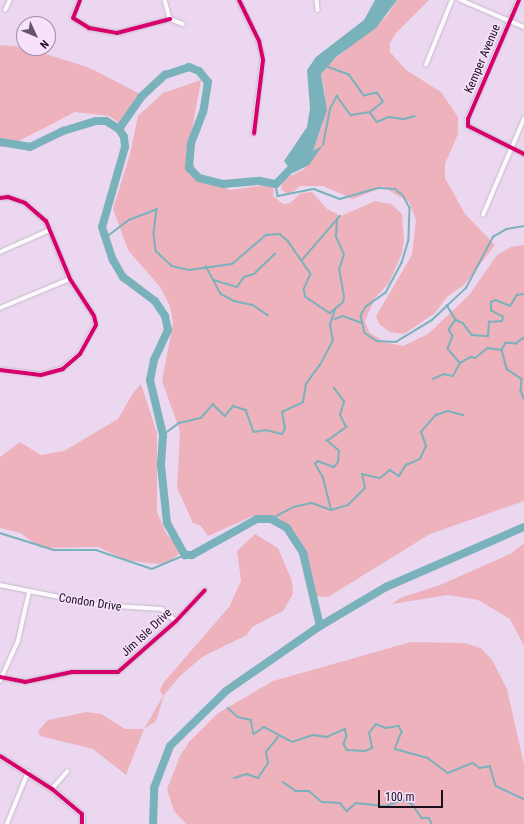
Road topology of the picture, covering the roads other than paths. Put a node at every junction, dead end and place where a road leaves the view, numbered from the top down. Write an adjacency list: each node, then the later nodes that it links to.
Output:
1 (10, 0): 9 (street)
2 (80, 0): 11 (street)
3 (165, 0): 11 (street)
4 (239, 0): 17 (street)
5 (317, 0): 10 (street)
6 (452, 0): 15 (street)
7 (461, 0): 12 (street)
8 (519, 0): 12 (street, Kemper Avenue)
9 (5, 10)
10 (318, 10)
11 (170, 19): 13 (street)
12 (510, 22): 14 (street); 18 (street, Kemper Avenue)
13 (183, 24)
14 (524, 28)
15 (426, 65)
16 (524, 119): 18 (street)
17 (254, 133)
18 (512, 148): 19 (street); 21 (street)
19 (524, 154)
20 (0, 198): 22 (street)
21 (483, 215)
22 (50, 230): 23 (street); 24 (street)
23 (0, 252)
24 (70, 279): 25 (street); 26 (street)
25 (0, 308)
26 (0, 370)
27 (0, 585): 29 (street, Condon Drive)
28 (205, 590): 30 (street, Jim Isle Drive)
29 (29, 592): 30 (street, Condon Drive); 31 (street)
30 (176, 621): 31 (street, Jim Isle Drive)
31 (0, 679)
32 (0, 756): 33 (street)
33 (28, 772): 35 (street); 36 (street)
34 (67, 772): 35 (street)
35 (52, 789): 37 (street)
36 (7, 824)
37 (82, 824)

